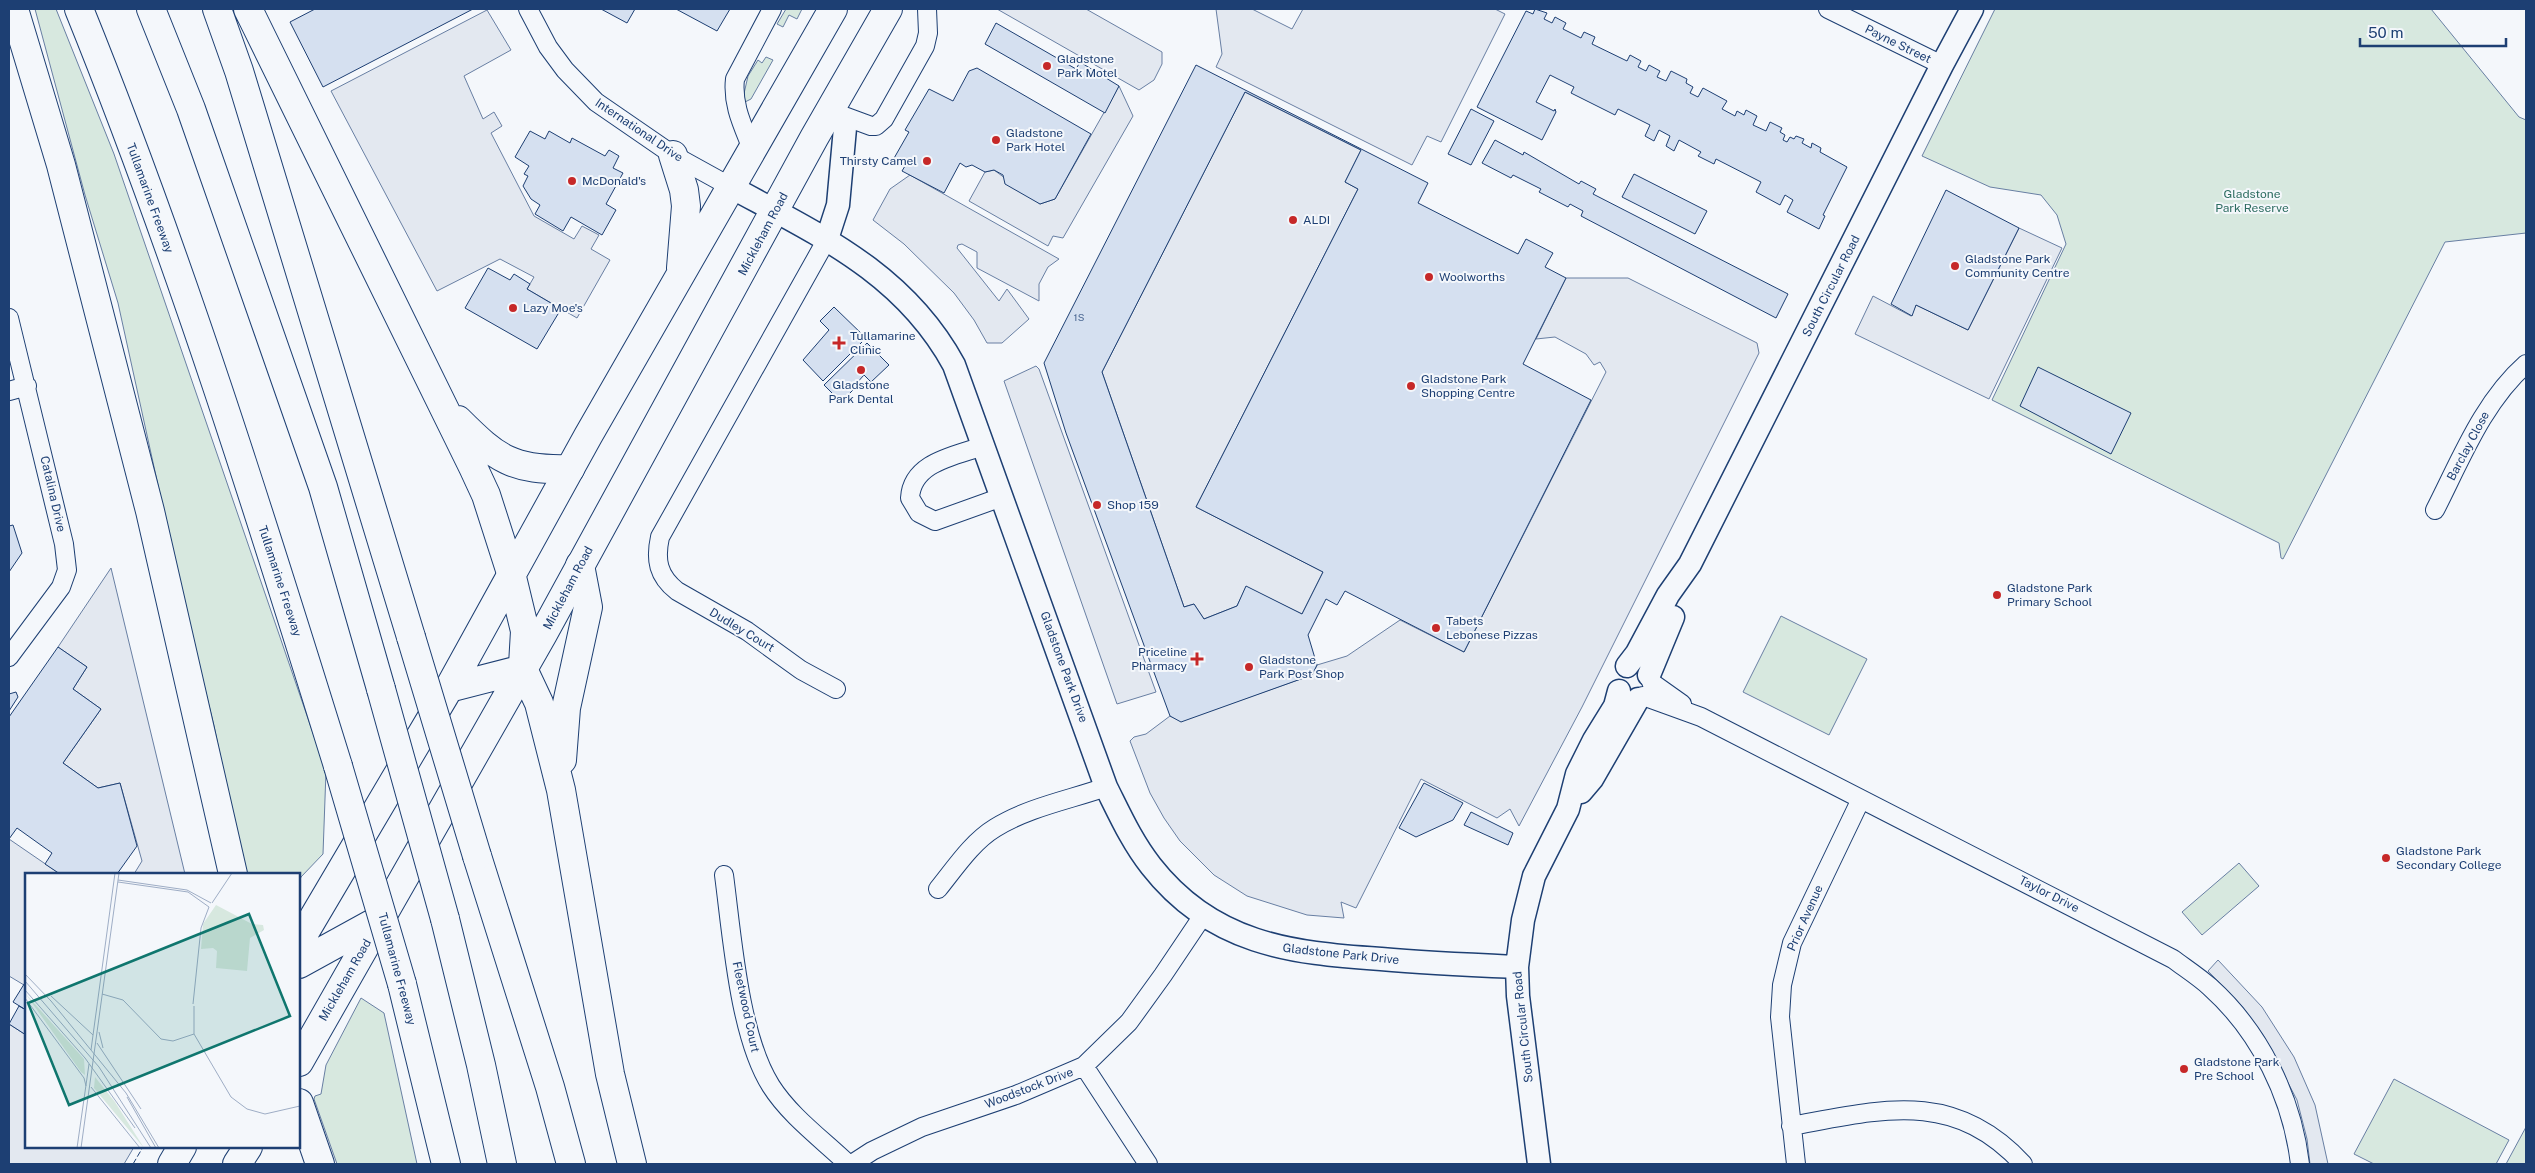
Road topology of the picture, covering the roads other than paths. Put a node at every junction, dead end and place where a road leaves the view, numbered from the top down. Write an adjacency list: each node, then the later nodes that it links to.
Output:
1 (14, 9): 41 (main road)
2 (79, 9): 59 (main road, Tullamarine Freeway, bridge)
3 (151, 9): 60 (main road, bridge)
4 (217, 9): 61 (main road, bridge)
5 (248, 9): 25 (main road)
6 (528, 9): 16 (street, International Drive)
7 (772, 9): 15 (street)
8 (833, 9): 15 (main road)
9 (888, 9): 14 (main road, Mickleham Road)
10 (927, 9): 14 (street)
11 (1828, 9): 13 (street, Payne Street)
12 (1972, 9): 13 (street, South Circular Road)
13 (1942, 65): 30 (street, South Circular Road)
14 (829, 110): 18 (main road, Mickleham Road); 19 (street)
15 (752, 149): 17 (main road)
16 (673, 155): 17 (street, International Drive); 20 (main road)
17 (731, 187): 18 (street, Gladstone Park Drive); 20 (main road)
18 (776, 211): 19 (street, Gladstone Park Drive); 31 (main road, Mickleham Road)
19 (827, 239): 26 (street, Gladstone Park Drive); 37 (street, Dudley Court)
20 (680, 274): 27 (main road)
21 (9, 318): 23 (street, Catalina Drive)
22 (2526, 364): 29 (street, Barclay Close)
23 (27, 386): 24 (street); 33 (street, Catalina Drive)
24 (9, 391)
25 (445, 410): 27 (main road); 32 (main road)
26 (983, 446): 28 (street, Gladstone Park Drive); 28 (street)
27 (570, 469): 32 (main road)
28 (1002, 497): 38 (street, Gladstone Park Drive)
29 (2435, 510)
30 (1690, 564): 36 (street, South Circular Road); 36 (street, South Circular Road)
31 (580, 565): 34 (main road, Mickleham Road); 39 (main road)
32 (511, 573): 34 (main road); 35 (main road)
33 (9, 657)
34 (523, 669): 35 (main road); 39 (main road); 45 (main road, Mickleham Road)
35 (449, 688): 46 (main road)
36 (1640, 689): 40 (street, Taylor Drive); 48 (street, South Circular Road)
37 (836, 690)
38 (1106, 788): 43 (street); 44 (street, Gladstone Park Drive)
39 (561, 790): 51 (main road)
40 (1861, 799): 53 (street, Prior Avenue); 69 (street, Taylor Drive)
41 (233, 873)
42 (724, 875): 64 (street, Fleetwood Court)
43 (938, 889)
44 (1204, 914): 48 (street, Gladstone Park Drive); 50 (street, Woodstock Drive)
45 (379, 920): 47 (main road); 49 (main road, Mickleham Road)
46 (300, 940)
47 (300, 963)
48 (1517, 967): 66 (street, South Circular Road)
49 (300, 1060)
50 (1084, 1066): 64 (street, Woodstock Drive); 65 (street)
51 (610, 1074): 62 (main road); 63 (main road)
52 (300, 1106): 58 (main road)
53 (1791, 1126): 67 (street, Prior Avenue); 68 (street)
54 (181, 1148): 56 (main road)
55 (247, 1148): 57 (main road)
56 (172, 1164)
57 (238, 1164)
58 (320, 1164)
59 (446, 1164)
60 (502, 1164)
61 (571, 1164)
62 (612, 1164)
63 (632, 1164)
64 (850, 1164)
65 (1148, 1164)
66 (1539, 1164)
67 (1796, 1164)
68 (2023, 1164)
69 (2300, 1164)

